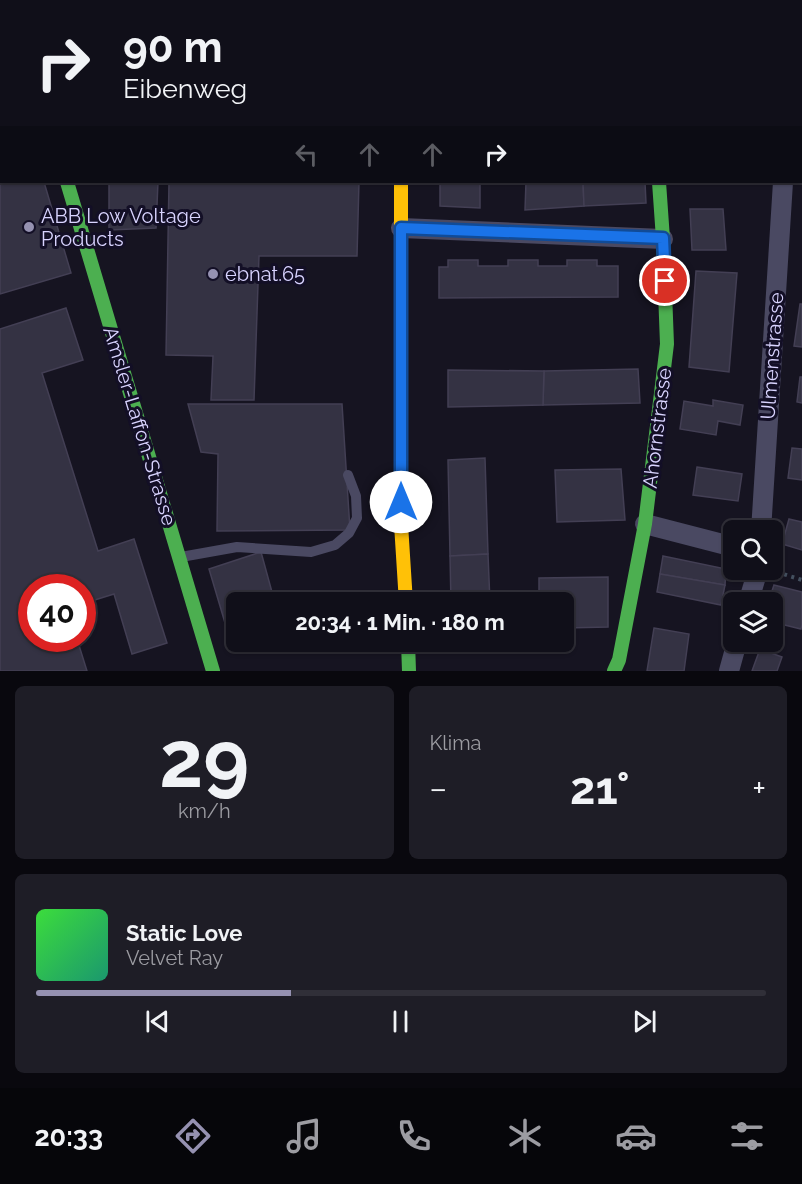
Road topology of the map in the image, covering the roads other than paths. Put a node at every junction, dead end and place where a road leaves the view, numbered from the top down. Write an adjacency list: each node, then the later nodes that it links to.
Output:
1 (67, 183): 11 (street, Amsler-Laffon-Strasse)
2 (401, 183): 5 (street)
3 (659, 183): 6 (street, Ahornstrasse)
4 (783, 183): 8 (street, Ulmenstrasse)
5 (401, 228): 6 (street); 12 (street)
6 (663, 238): 9 (street, Ahornstrasse)
7 (348, 475): 11 (lane)
8 (762, 520)
9 (645, 524): 10 (street); 17 (street, Ahornstrasse)
10 (723, 544)
11 (179, 557): 15 (street, Amsler-Laffon-Strasse)
12 (405, 592)
13 (408, 652): 16 (street)
14 (734, 652): 18 (street)
15 (213, 671)
16 (409, 671)
17 (615, 671)
18 (729, 671)

